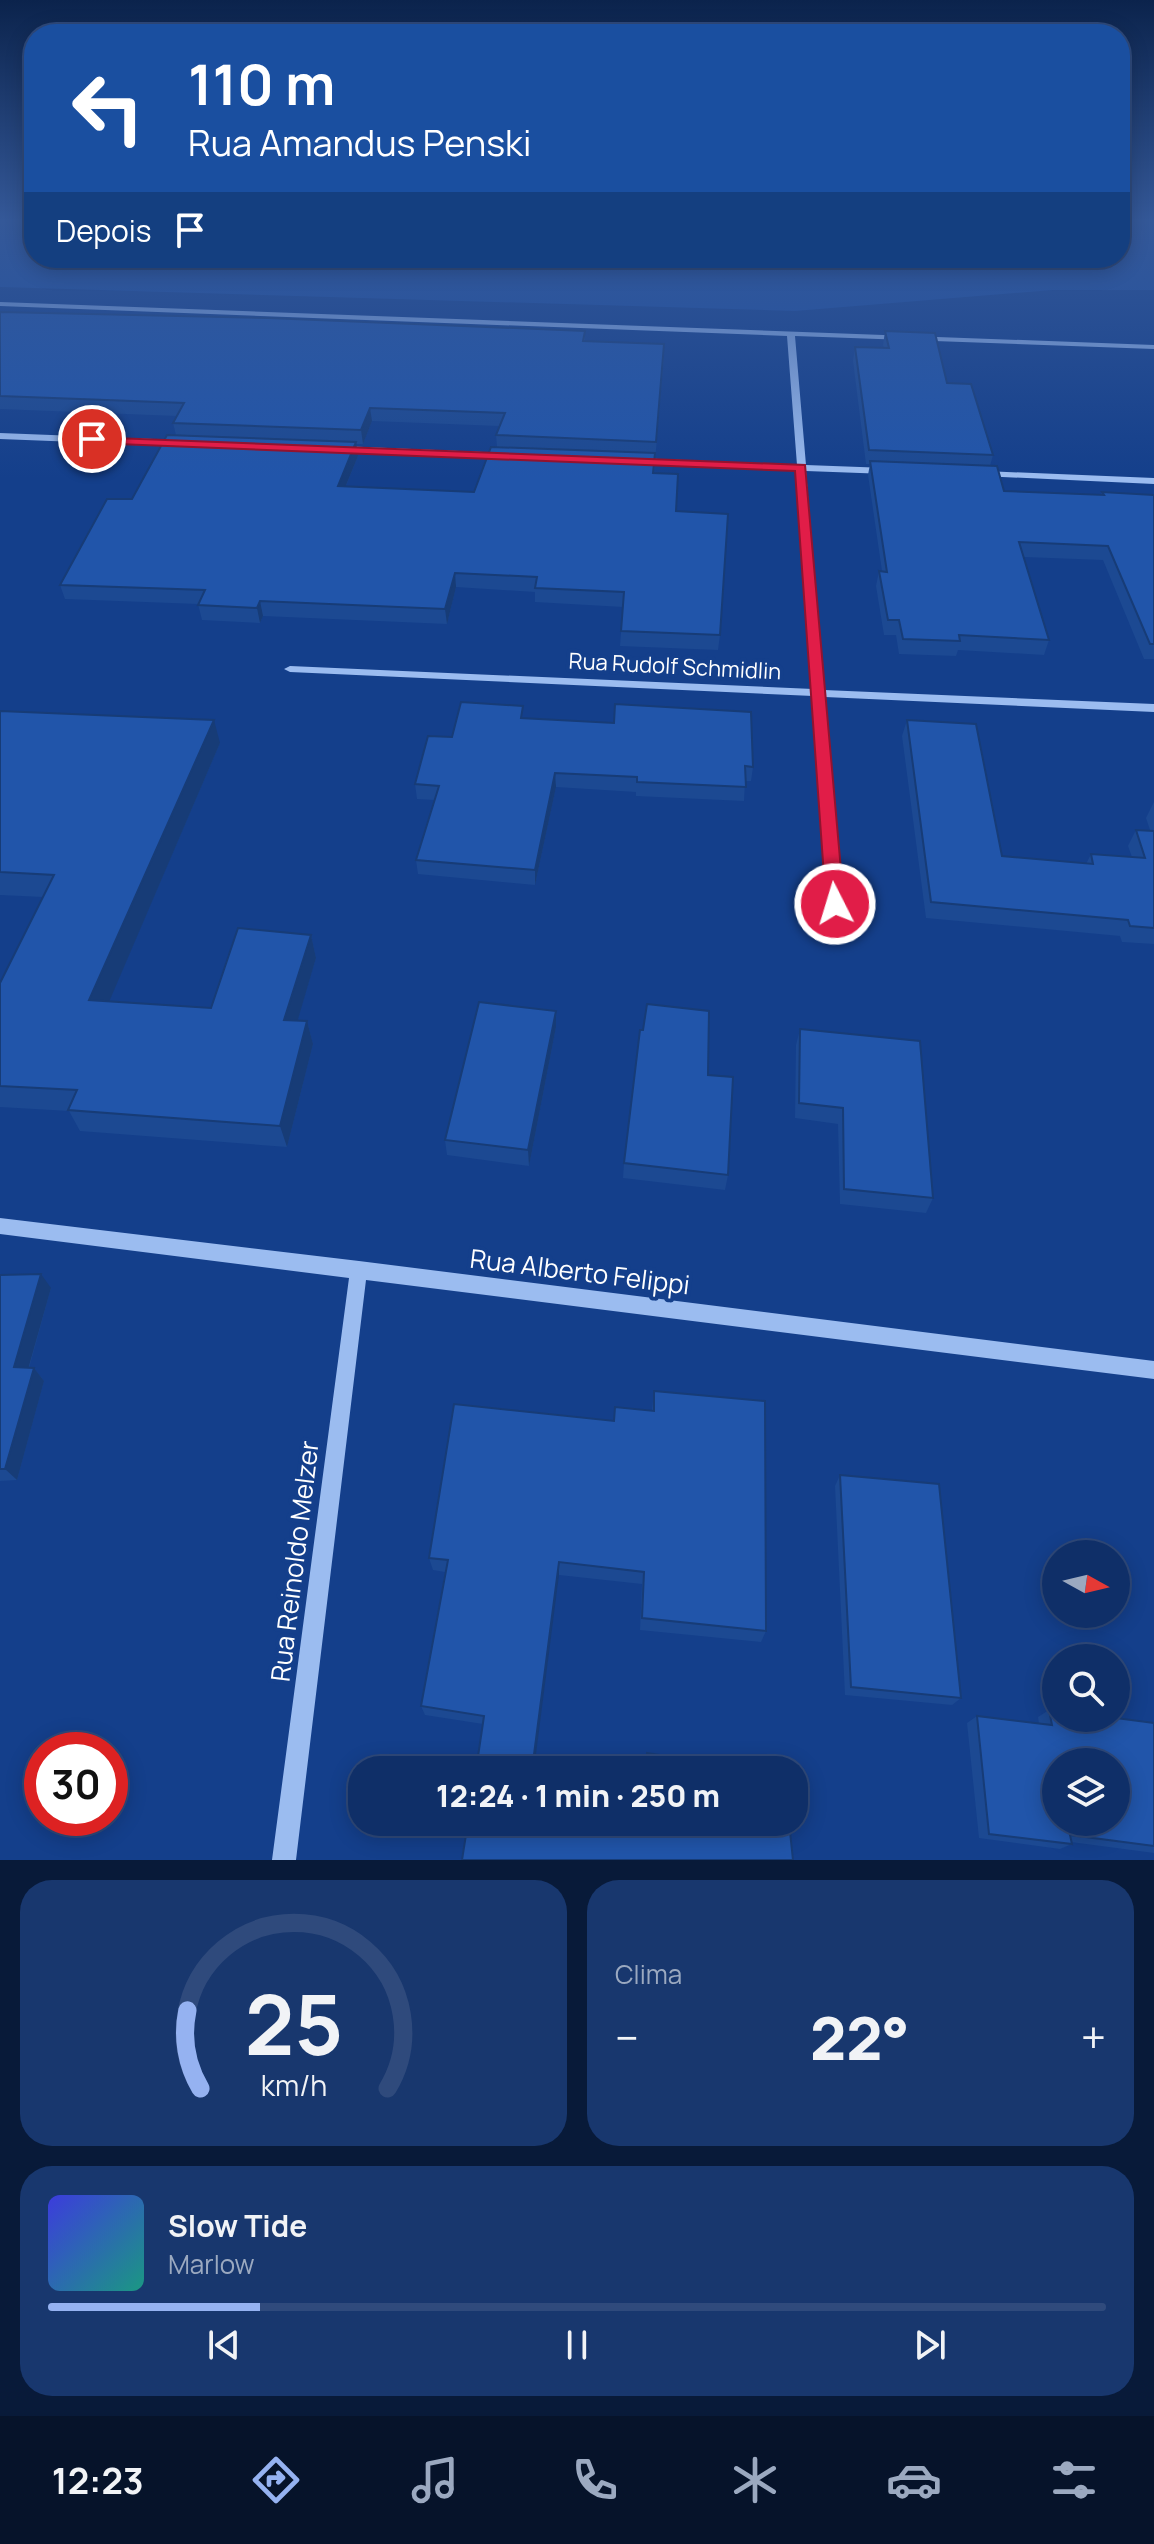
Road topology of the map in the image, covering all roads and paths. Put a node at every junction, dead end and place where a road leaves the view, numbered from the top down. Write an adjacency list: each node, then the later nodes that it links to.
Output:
1 (21, 305): 2 (street)
2 (791, 334): 3 (street); 9 (street)
3 (1154, 347)
4 (0, 436): 5 (street)
5 (189, 443)
6 (330, 449): 7 (street)
7 (518, 456)
8 (628, 460): 9 (street)
9 (801, 467): 10 (street); 14 (street)
10 (893, 471)
11 (970, 474): 12 (street)
12 (1154, 481)
13 (290, 669): 14 (street, Rua Rudolf Schmidlin)
14 (818, 693): 15 (street, Rua Rudolf Schmidlin); 16 (street)
15 (1154, 708)
16 (835, 904)
17 (0, 1226): 18 (street, Rua Alberto Felippi)
18 (359, 1269): 19 (street, Rua Alberto Felippi); 20 (street, Rua Reinoldo Melzer)
19 (1154, 1370)
20 (284, 1860)

